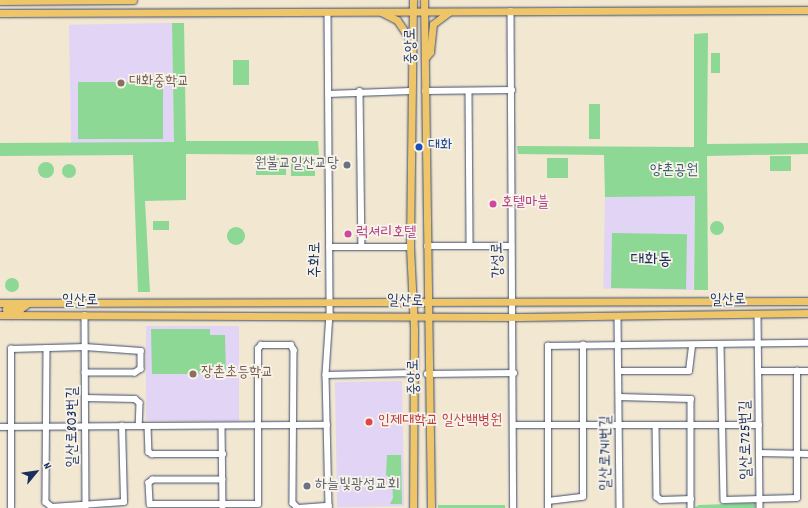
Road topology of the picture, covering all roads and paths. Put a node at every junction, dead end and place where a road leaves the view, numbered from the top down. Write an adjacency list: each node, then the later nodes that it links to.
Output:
1 (133, 0): 4 (main road)
2 (413, 0): 10 (main road, 중앙로)
3 (424, 0): 11 (main road, 중앙로)
4 (0, 1)
5 (808, 10): 7 (main road)
6 (452, 11): 7 (main road); 11 (main road); 14 (main road)
7 (511, 11): 15 (street, 강성로)
8 (328, 12): 9 (main road); 12 (main road); 20 (street, 주화로)
9 (381, 12): 10 (main road); 13 (main road)
10 (413, 12): 11 (main road); 13 (main road, 중앙로)
11 (424, 12): 14 (main road, 중앙로)
12 (0, 13)
13 (412, 42): 17 (main road, 중앙로)
14 (425, 58): 18 (main road, 중앙로)
15 (512, 90): 19 (street); 24 (street, 강성로)
16 (360, 91): 17 (street); 20 (street); 21 (street)
17 (410, 91): 26 (main road, 중앙로)
18 (426, 91): 19 (street); 22 (main road, 중앙로)
19 (469, 92): 23 (street)
20 (328, 94): 25 (street, 주화로)
21 (362, 246): 25 (street); 26 (street)
22 (427, 246): 23 (street); 28 (main road, 중앙로)
23 (470, 246): 24 (street)
24 (510, 246): 29 (street, 강성로)
25 (329, 247): 32 (street, 주화로)
26 (410, 247): 27 (main road, 중앙로)
27 (411, 300): 28 (main road, 일산로); 32 (main road, 일산로); 40 (main road, 중앙로)
28 (427, 300): 29 (main road, 일산로); 41 (main road, 중앙로)
29 (512, 301): 30 (main road, 일산로); 42 (street, 강성로)
30 (808, 301)
31 (0, 303): 33 (main road, 일산로)
32 (330, 303): 33 (main road, 일산로); 35 (street, 주화로)
33 (27, 304): 38 (main road)
34 (808, 313): 36 (main road, 일산로)
35 (330, 314): 39 (main road, 일산로); 40 (main road, 일산로); 60 (street, 주화로)
36 (758, 314): 43 (main road, 일산로); 46 (street, 일산로725번길)
37 (0, 315): 38 (main road, 일산로)
38 (11, 315): 39 (main road, 일산로)
39 (85, 315): 50 (street, 일산로803번길)
40 (412, 315): 41 (main road, 일산로); 57 (main road, 중앙로)
41 (427, 316): 42 (main road, 일산로); 59 (main road, 중앙로)
42 (512, 316): 43 (main road, 일산로); 58 (street, 강성로)
43 (618, 316): 44 (street, 일산로741번길)
44 (618, 344): 48 (street); 49 (street); 52 (street, 일산로741번길)
45 (721, 344): 46 (street); 49 (street); 72 (street)
46 (758, 344): 47 (street); 53 (street, 일산로725번길)
47 (808, 344)
48 (583, 345): 67 (street); 68 (street)
49 (694, 345): 52 (street)
50 (85, 347): 51 (street); 56 (street, 일산로803번길); 56 (street)
51 (47, 348): 74 (street); 81 (street)
52 (619, 371): 61 (street, 일산로741번길)
53 (759, 371): 54 (street); 73 (street, 일산로725번길)
54 (797, 371): 55 (street); 84 (street)
55 (808, 371)
56 (85, 373): 62 (street, 일산로803번길)
57 (413, 373): 60 (street); 94 (main road, 중앙로)
58 (514, 373): 59 (street); 66 (street, 강성로)
59 (427, 374): 95 (main road, 중앙로)
60 (326, 375): 65 (street, 주화로)
61 (619, 397): 69 (street, 일산로741번길); 71 (street, 일산로741번길)
62 (85, 398): 75 (street, 일산로803번길); 77 (street)
63 (258, 425): 64 (street); 64 (street); 79 (street); 90 (street)
64 (294, 425): 65 (street); 92 (street)
65 (327, 425): 92 (street, 주화로)
66 (514, 425): 67 (street); 96 (street, 강성로)
67 (547, 425): 68 (street); 89 (street)
68 (583, 425): 69 (street); 89 (street)
69 (619, 425): 70 (street); 98 (street, 일산로741번길)
70 (656, 425): 71 (street); 87 (street)
71 (692, 425): 72 (street); 87 (street)
72 (720, 425): 73 (street); 88 (street)
73 (759, 425): 83 (street, 일산로725번길)
74 (46, 426): 75 (street); 81 (street); 91 (street)
75 (86, 426): 76 (street); 91 (street, 일산로803번길)
76 (122, 426): 77 (street); 91 (street)
77 (139, 426): 78 (street)
78 (148, 426): 79 (street); 82 (street)
79 (222, 426): 82 (street)
80 (0, 427): 81 (street)
81 (10, 427): 93 (street)
82 (223, 454): 86 (street)
83 (759, 454): 84 (street); 88 (street, 일산로725번길)
84 (798, 454): 85 (street); 88 (street)
85 (808, 454)
86 (223, 480): 90 (street); 90 (street)
87 (691, 500): 99 (street)
88 (760, 500): 100 (street, 일산로725번길)
89 (548, 501): 97 (street)
90 (223, 506)
91 (86, 507)
92 (329, 507)
93 (11, 508)
94 (413, 508)
95 (431, 508)
96 (514, 508)
97 (548, 508)
98 (620, 508)
99 (691, 508)
100 (760, 508)

